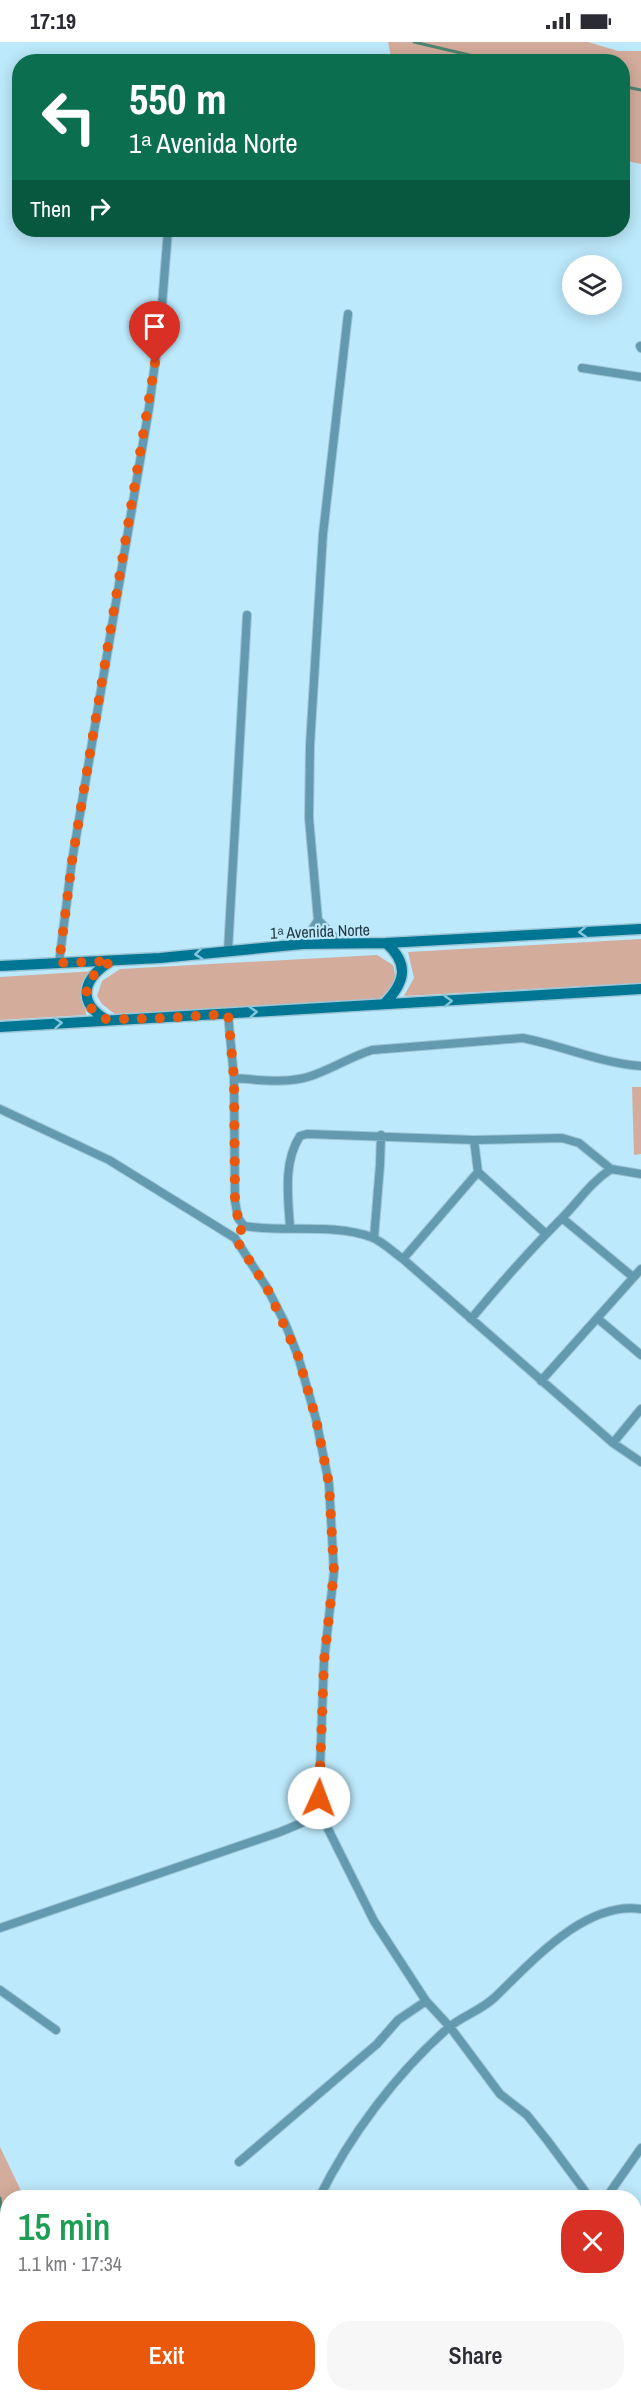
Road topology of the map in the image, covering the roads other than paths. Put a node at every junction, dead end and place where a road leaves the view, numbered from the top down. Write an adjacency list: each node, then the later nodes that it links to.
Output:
1 (167, 237): 13 (street)
2 (348, 314): 6 (street)
3 (582, 368): 4 (street)
4 (641, 377)
5 (247, 615): 11 (street)
6 (318, 920): 8 (street); 10 (street)
7 (641, 929): 9 (main road, 1ᵃ Avenida Norte, one-way to 9)
8 (340, 943): 9 (main road, 1ᵃ Avenida Norte); 10 (main road, 1ᵃ Avenida Norte)
9 (386, 943): 16 (main road)
10 (303, 944): 11 (main road, 1ᵃ Avenida Norte)
11 (228, 951): 12 (main road, 1ᵃ Avenida Norte, one-way to 12)
12 (112, 961): 13 (main road, 1ᵃ Avenida Norte); 18 (main road)
13 (59, 963): 14 (main road, 1ᵃ Avenida Norte)
14 (0, 966)
15 (641, 989): 16 (main road, one-way to 15)
16 (384, 1004): 17 (main road, one-way to 16)
17 (228, 1014): 18 (main road); 21 (street)
18 (105, 1019): 19 (main road, one-way to 18)
19 (0, 1027)
20 (641, 1066): 21 (street)
21 (234, 1078): 29 (street)
22 (0, 1109): 32 (street)
23 (381, 1135): 24 (street); 30 (street); 33 (street)
24 (474, 1140): 25 (street); 26 (street)
25 (611, 1169): 27 (street); 28 (street)
26 (478, 1172): 31 (street); 34 (street)
27 (641, 1174)
28 (562, 1218): 31 (street); 36 (street)
29 (244, 1226): 30 (street); 32 (street)
30 (290, 1227): 33 (street)
31 (545, 1233): 38 (street)
32 (235, 1238): 44 (street)
33 (374, 1238): 34 (street)
34 (403, 1259): 38 (street)
35 (641, 1269): 36 (street)
36 (633, 1277): 37 (street)
37 (597, 1318): 39 (street); 40 (street)
38 (471, 1319): 40 (street)
39 (641, 1355)
40 (541, 1381): 42 (street)
41 (641, 1409): 42 (street)
42 (614, 1443): 43 (street)
43 (641, 1462)
44 (321, 1815): 46 (street); 48 (street)
45 (641, 1910): 49 (street)
46 (0, 1928)
47 (0, 1990): 50 (street)
48 (426, 2001): 49 (street); 52 (street)
49 (450, 2027): 53 (street); 54 (street)
50 (56, 2030)
51 (641, 2148): 55 (street)
52 (239, 2162)
53 (323, 2190)
54 (584, 2190)
55 (612, 2190)

